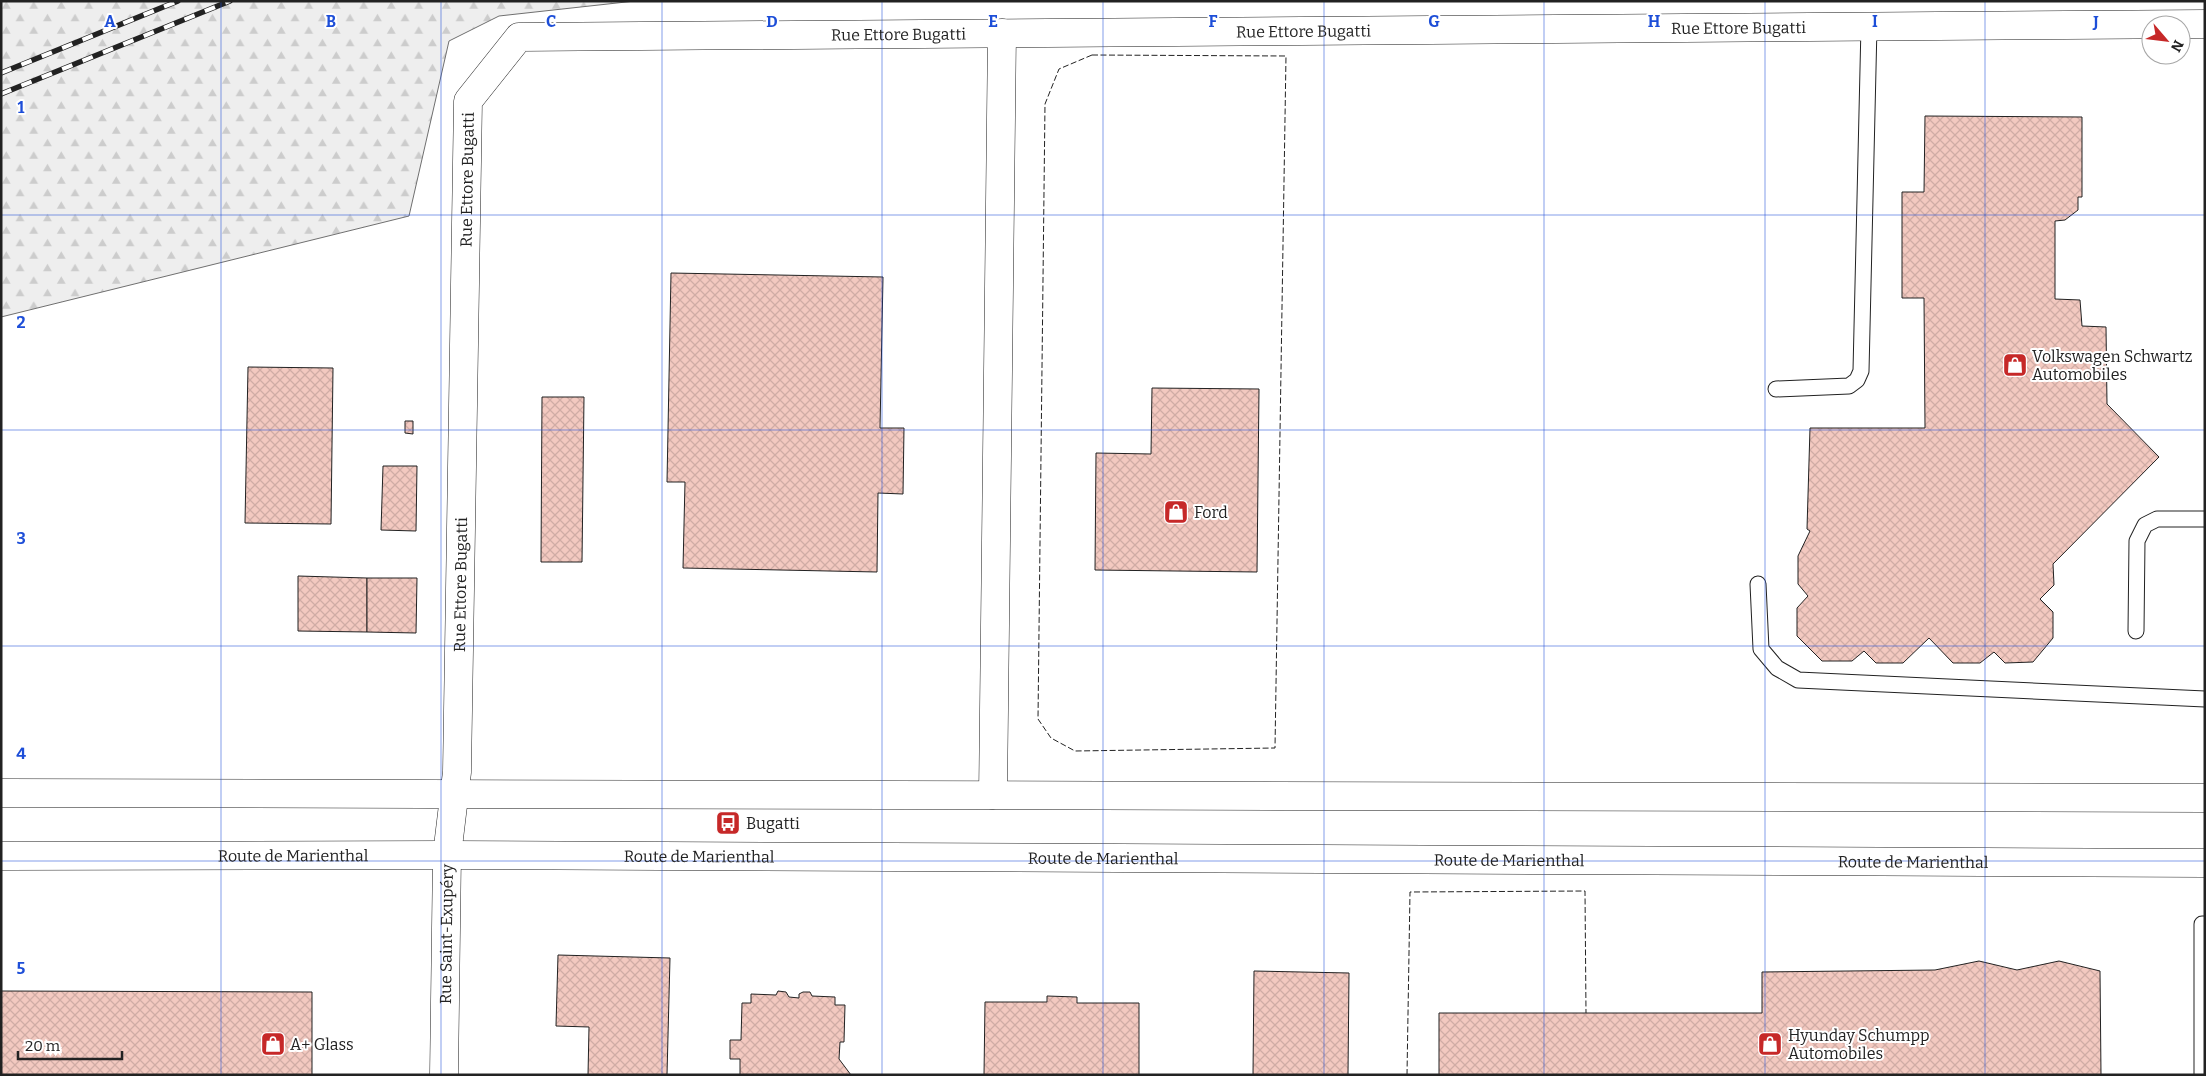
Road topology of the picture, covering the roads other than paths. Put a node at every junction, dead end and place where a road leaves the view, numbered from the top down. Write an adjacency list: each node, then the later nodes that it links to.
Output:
1 (2205, 24): 2 (street, Rue Ettore Bugatti)
2 (1870, 26): 3 (street, Rue Ettore Bugatti); 4 (lane)
3 (1002, 33): 10 (street, Rue Ettore Bugatti); 11 (street)
4 (1776, 389)
5 (2205, 519): 7 (lane)
6 (1758, 584): 8 (lane)
7 (2136, 631)
8 (2205, 698)
9 (1, 793): 10 (street)
10 (453, 794): 11 (street); 13 (street, Rue Saint-Exupéry)
11 (993, 795): 12 (street)
12 (2205, 798)
13 (447, 855): 14 (street, Route de Marienthal); 15 (street, Route de Marienthal); 17 (street, Rue Saint-Exupéry)
14 (1, 856)
15 (2205, 863)
16 (2205, 924): 18 (lane)
17 (444, 1075)
18 (2202, 1075)

